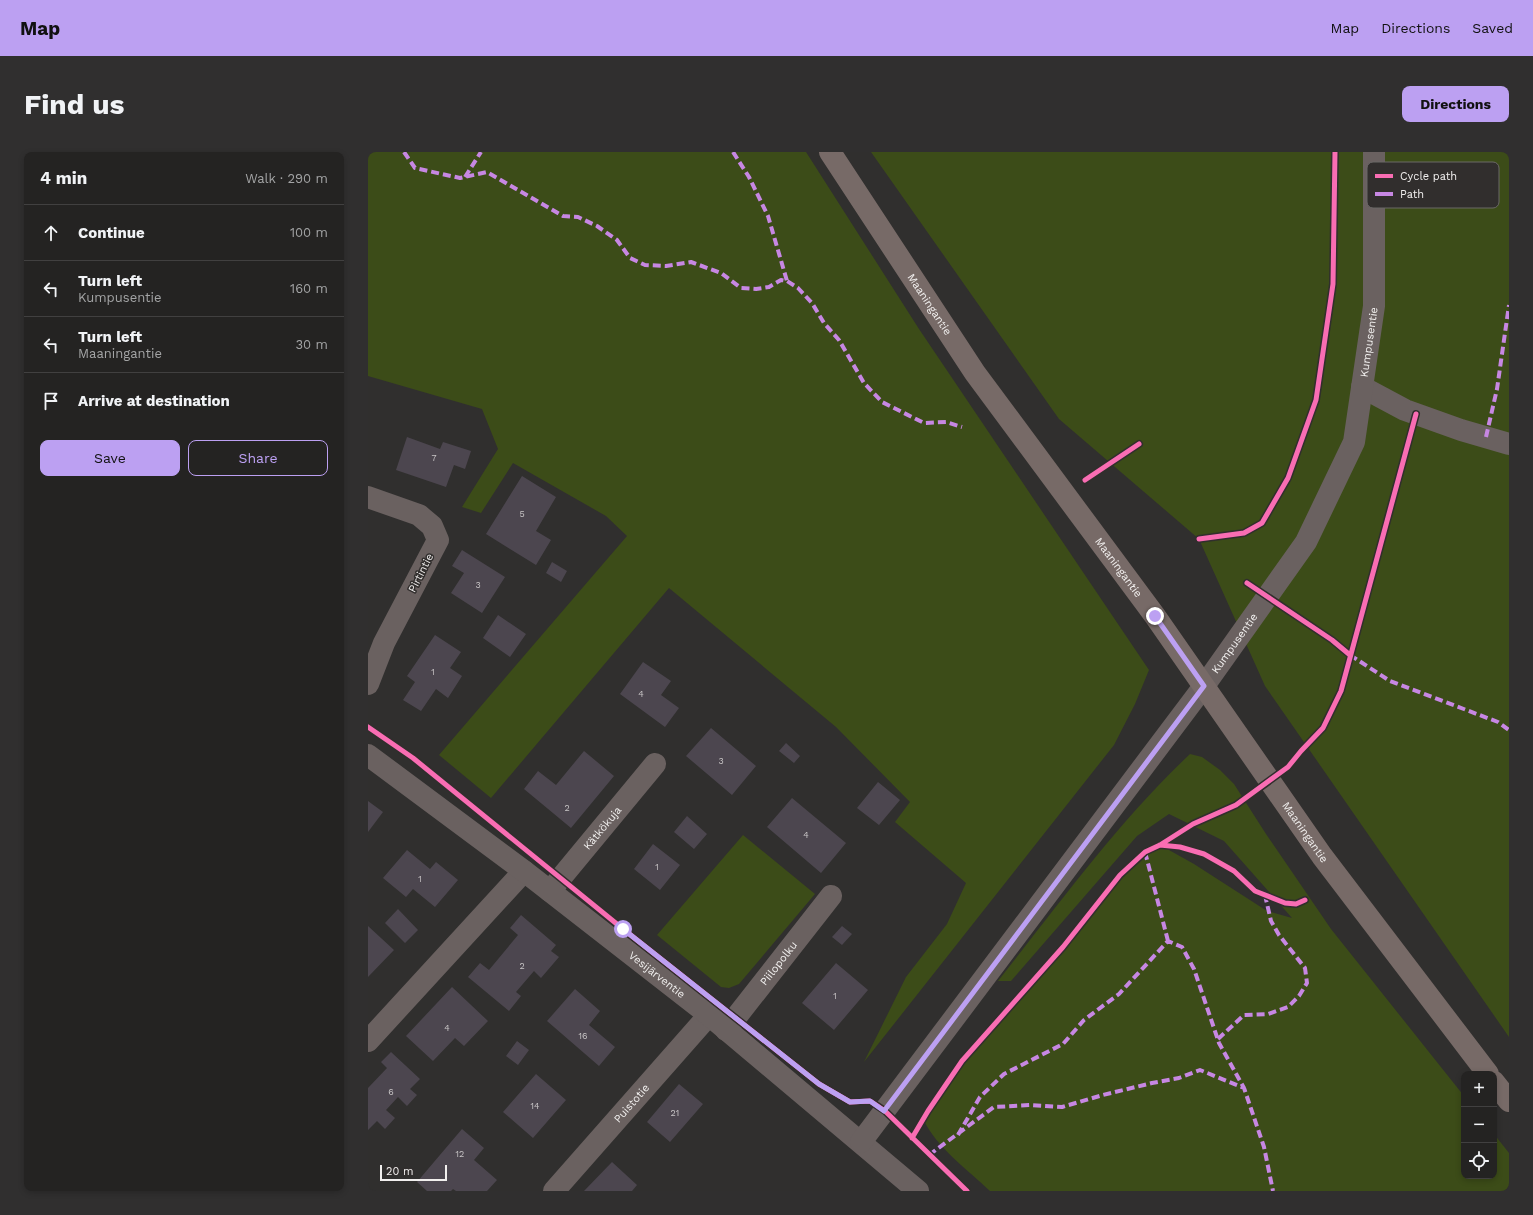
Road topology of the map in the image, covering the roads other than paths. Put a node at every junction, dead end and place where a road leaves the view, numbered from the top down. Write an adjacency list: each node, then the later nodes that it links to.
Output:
1 (830, 152): 7 (main road, Maaningantie)
2 (1374, 208): 3 (street, Kumpusentie)
3 (1362, 387): 4 (street); 7 (street, Kumpusentie)
4 (1509, 444)
5 (368, 497): 6 (street, Pirtintie)
6 (368, 684)
7 (1204, 686): 16 (main road, Maaningantie); 19 (street, Kumpusentie)
8 (368, 755): 10 (street, Vesijärventie)
9 (655, 764): 11 (street, Kätkökuja)
10 (524, 871): 11 (street, Vesijärventie); 15 (street)
11 (550, 892): 13 (street, Vesijärventie)
12 (830, 896): 14 (street, Piilopolku)
13 (708, 1015): 14 (street, Vesijärventie); 20 (street, Puistotie)
14 (726, 1030): 19 (street, Vesijärventie)
15 (368, 1041)
16 (1486, 1071)
17 (1497, 1086): 18 (main road)
18 (1509, 1101)
19 (861, 1142): 21 (street, Vesijärventie)
20 (554, 1191)
21 (918, 1191)

